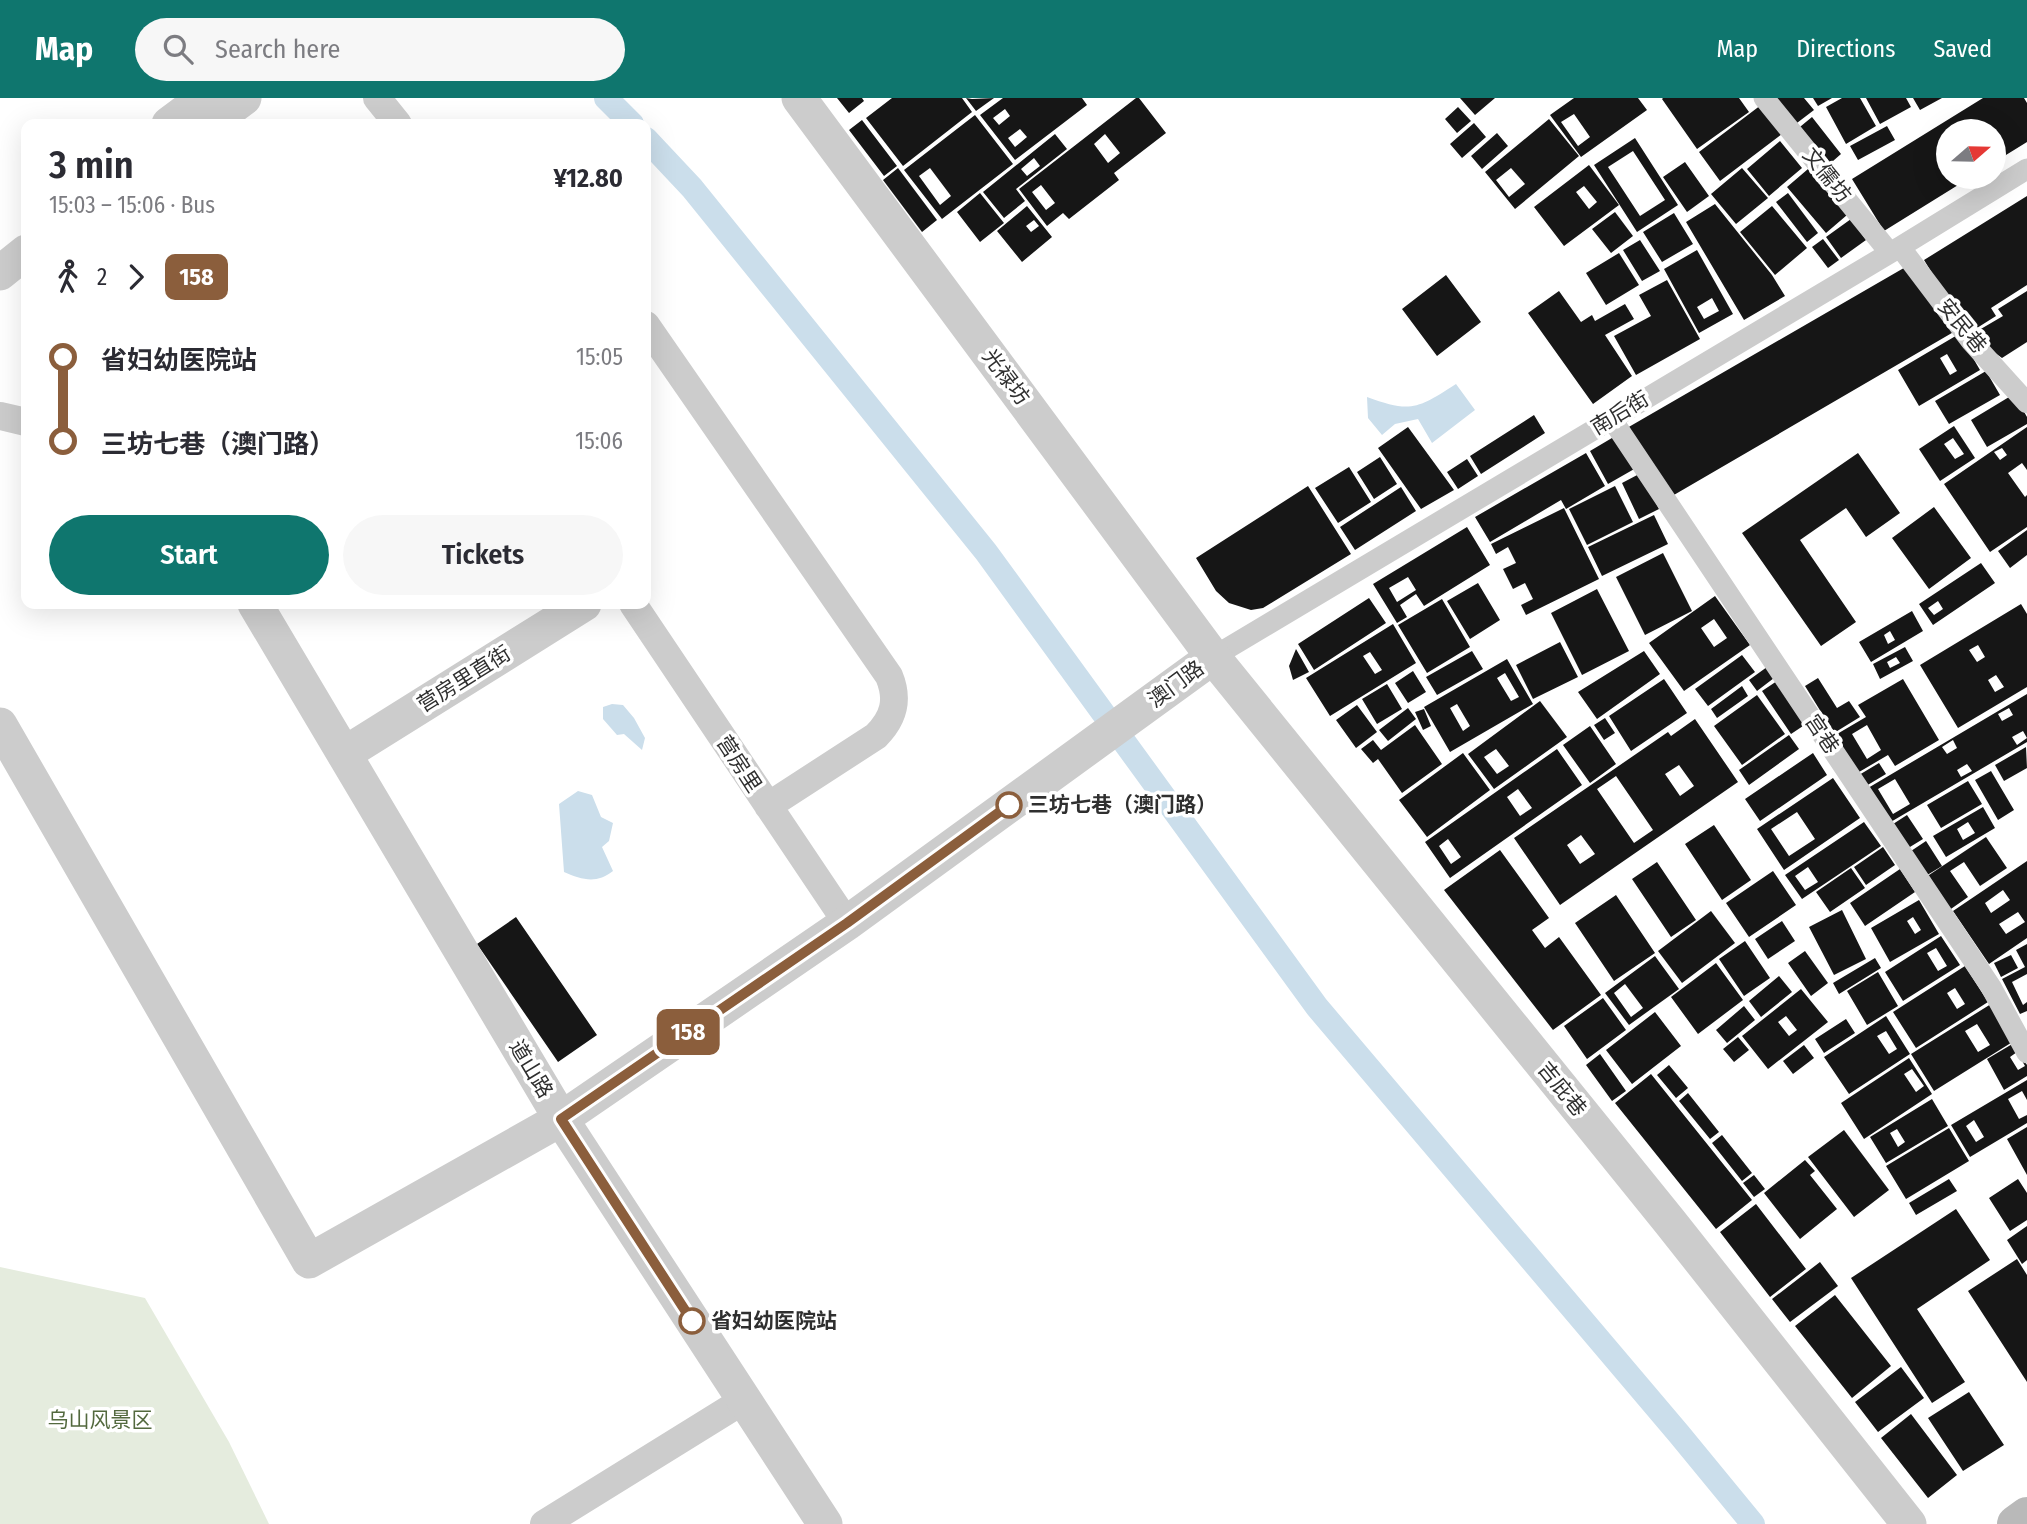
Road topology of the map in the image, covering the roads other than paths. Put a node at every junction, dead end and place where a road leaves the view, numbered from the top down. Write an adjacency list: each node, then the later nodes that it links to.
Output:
1 (204, 98): 6 (street)
2 (244, 98): 7 (street)
3 (377, 98): 8 (street)
4 (799, 98): 21 (street, 光禄坊)
5 (1764, 98): 10 (street, 文儒坊)
6 (176, 119)
7 (216, 119)
8 (394, 119)
9 (2027, 169): 10 (street, 南后街)
10 (1895, 250): 14 (street, 安民巷); 16 (street, 南后街)
11 (21, 256): 12 (street)
12 (0, 273)
13 (651, 332): 24 (street)
14 (2027, 403)
15 (0, 416): 17 (street)
16 (1612, 418): 21 (street, 南后街); 26 (street, 宫巷)
17 (21, 421)
18 (258, 609): 23 (street, 道山路)
19 (576, 609): 23 (street, 营房里直街)
20 (637, 609): 24 (street, 营房里)
21 (1213, 657): 25 (street, 澳门路); 32 (street, 吉庇巷)
22 (0, 725): 27 (street)
23 (344, 754): 27 (street, 道山路)
24 (768, 806): 25 (street, 营房里)
25 (847, 923): 27 (street)
26 (2027, 1053)
27 (561, 1119): 28 (street, 道山路)
28 (744, 1400): 30 (street); 31 (street, 道山路)
29 (2027, 1516): 33 (main road)
30 (544, 1524)
31 (825, 1524)
32 (1909, 1524)
33 (2016, 1524)

